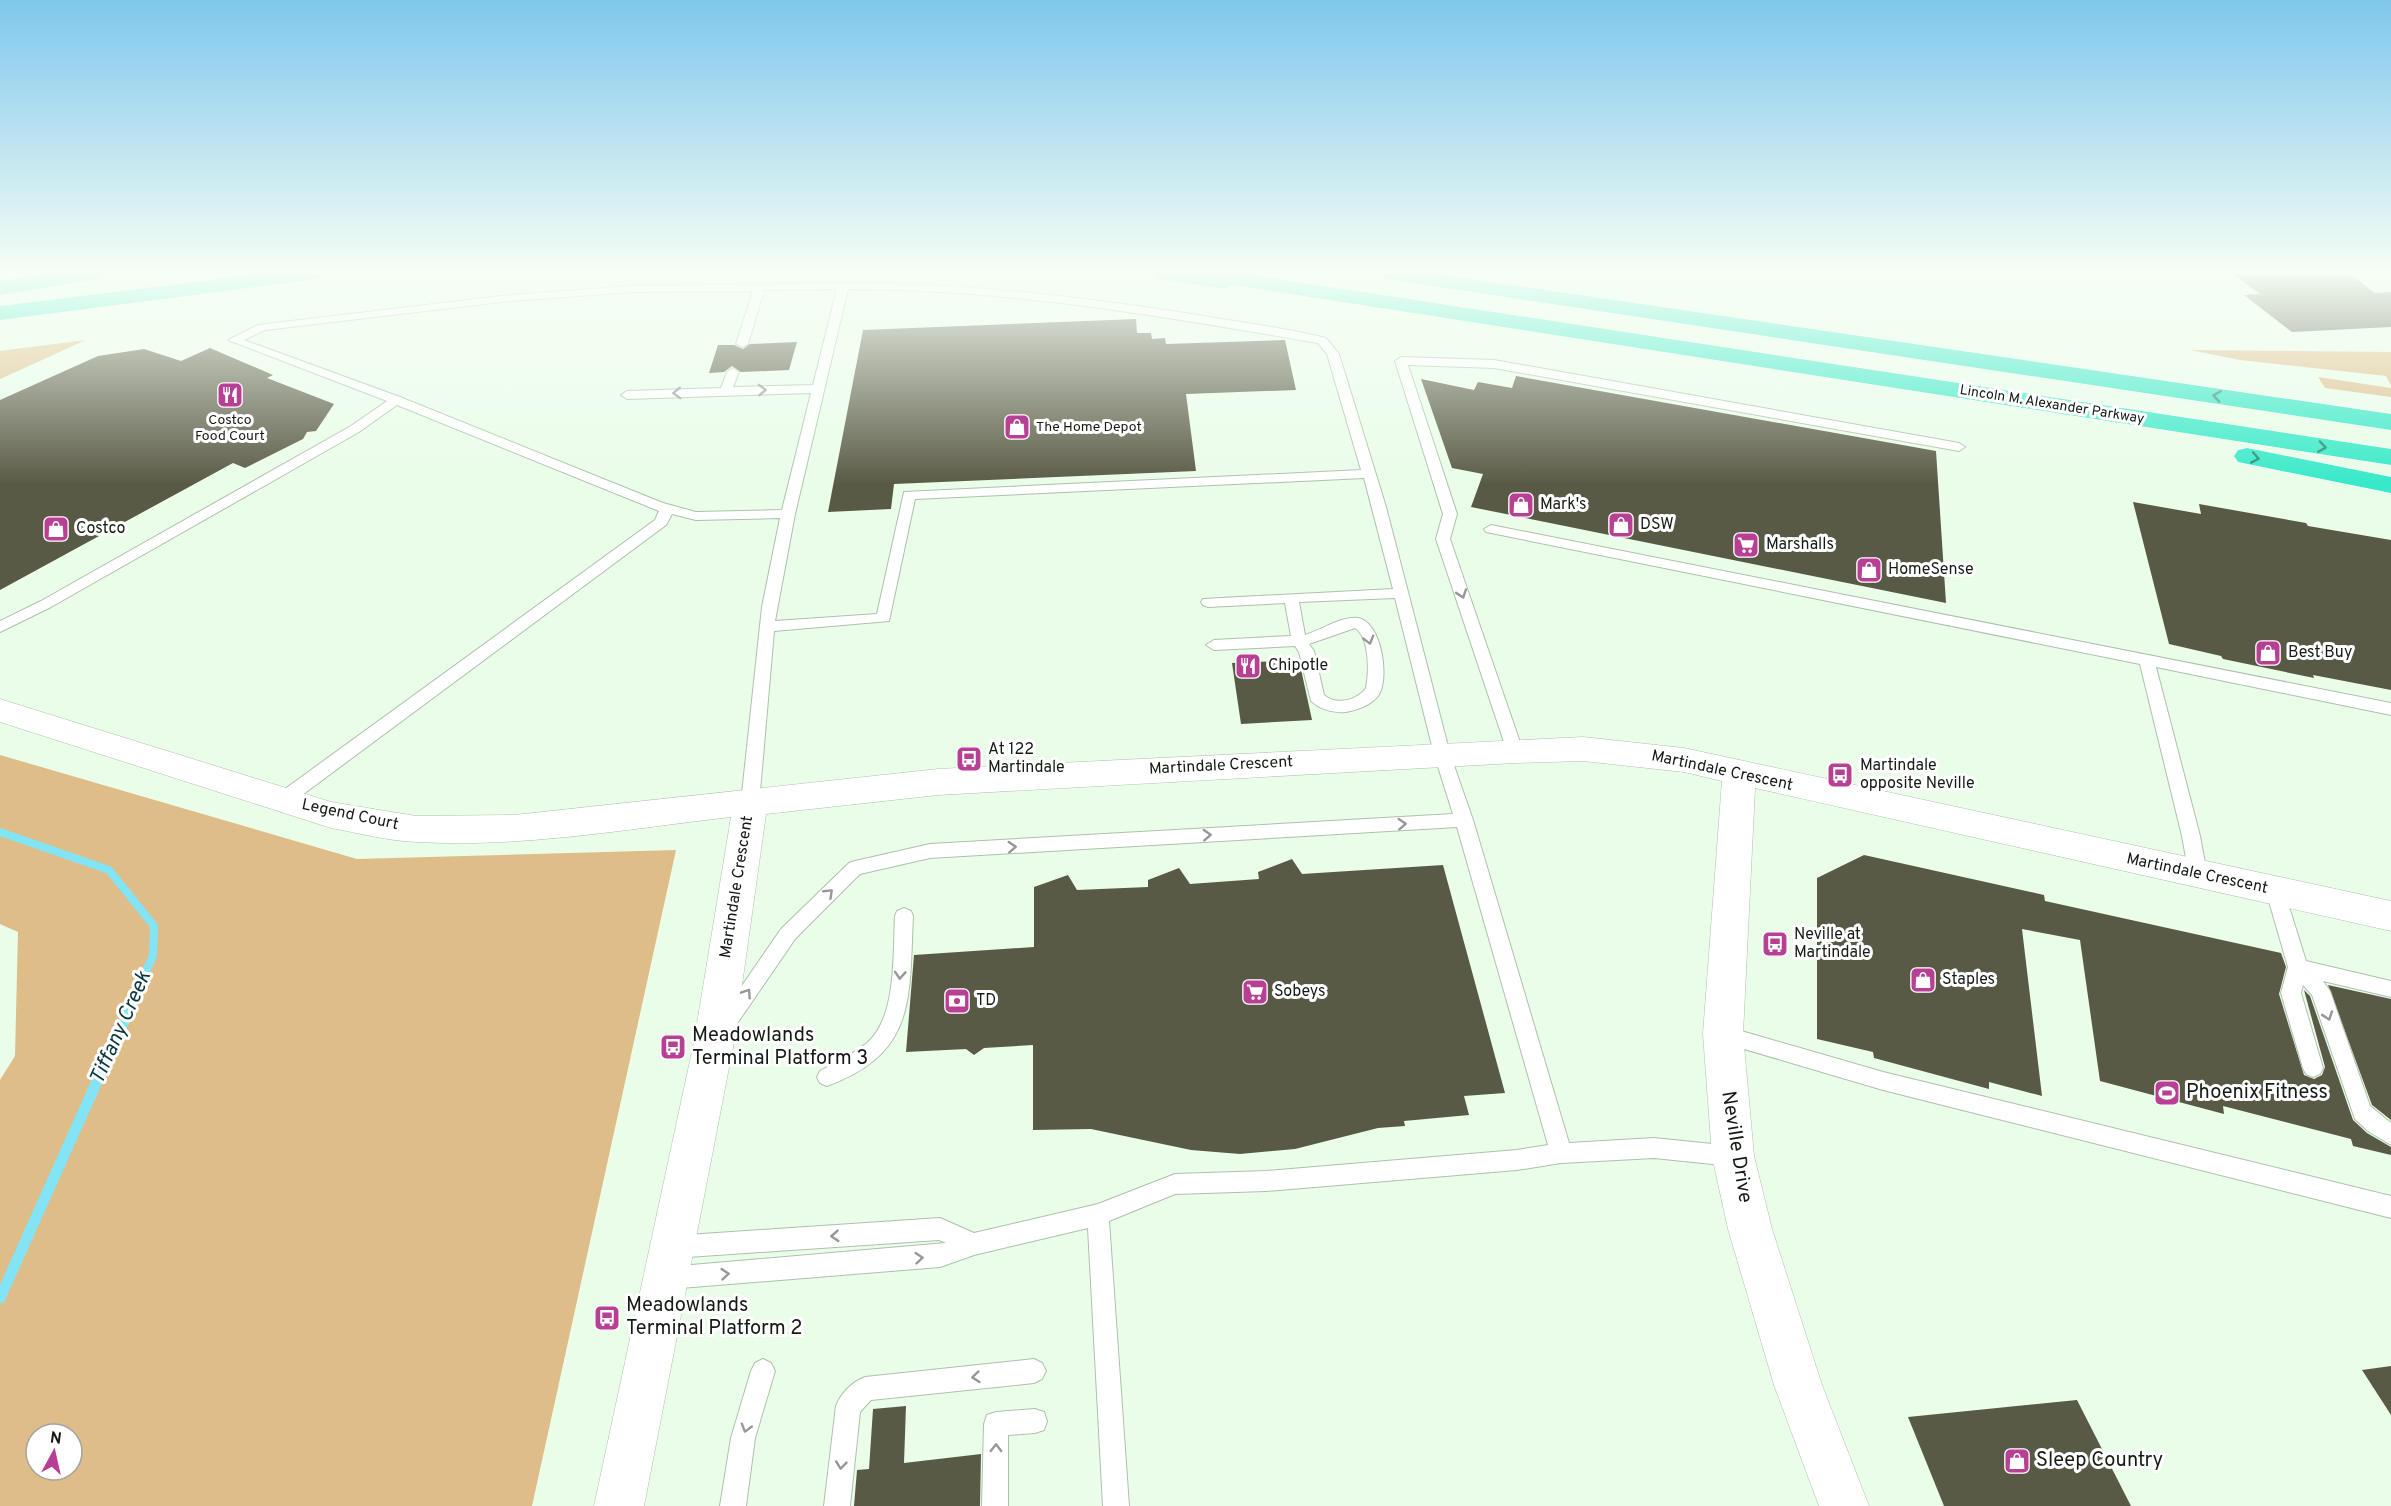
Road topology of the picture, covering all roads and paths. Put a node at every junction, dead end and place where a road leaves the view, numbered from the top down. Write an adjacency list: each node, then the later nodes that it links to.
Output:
1 (246, 344): 11 (lane)
2 (829, 344): 7 (lane)
3 (1325, 344): 17 (lane)
4 (1646, 344): 8 (highway, Lincoln M. Alexander Parkway)
5 (1865, 344): 12 (highway, Lincoln M. Alexander Parkway, one-way to 5)
6 (733, 372): 9 (lane)
7 (818, 388): 9 (lane, one-way to 7); 20 (lane)
8 (1932, 388): 16 (highway, Lincoln M. Alexander Parkway, one-way to 16); 18 (highway, one-way to 18)
9 (726, 391): 10 (lane, one-way to 10)
10 (627, 395)
11 (396, 400): 19 (lane); 26 (lane)
12 (2275, 405): 13 (highway); 14 (highway, Lincoln M. Alexander Parkway)
13 (2391, 412)
14 (2391, 422)
15 (1959, 447): 32 (lane, one-way to 32)
16 (2391, 457)
17 (1369, 474): 22 (lane); 25 (lane)
18 (2391, 485)
19 (667, 509): 20 (lane); 35 (lane)
20 (788, 514): 25 (lane)
21 (1491, 529): 29 (lane)
22 (1400, 593): 23 (lane); 33 (lane)
23 (1291, 598): 24 (lane); 27 (lane)
24 (1208, 602)
25 (768, 626): 36 (lane)
26 (0, 627)
27 (1299, 640): 27 (lane, one-way to 27); 28 (lane)
28 (1214, 645)
29 (2146, 659): 30 (lane); 38 (lane)
30 (2391, 709)
31 (0, 710): 35 (street, Legend Court)
32 (1515, 751): 33 (street, Martindale Crescent); 34 (street, Martindale Crescent)
33 (1442, 754): 36 (street, Martindale Crescent); 37 (lane)
34 (1739, 773): 38 (street, Martindale Crescent); 44 (street, Neville Drive)
35 (284, 799): 36 (street, Legend Court)
36 (750, 803): 45 (street, Martindale Crescent)
37 (1464, 820): 45 (lane, one-way to 37); 49 (lane)
38 (2198, 874): 39 (street, Martindale Crescent)
39 (2275, 891): 41 (street, Martindale Crescent); 42 (lane)
40 (904, 916): 47 (lane, one-way to 47)
41 (2391, 916)
42 (2298, 967): 43 (lane); 46 (lane); 48 (lane, one-way to 48)
43 (2391, 989)
44 (1723, 1035): 50 (street, Neville Drive); 51 (lane)
45 (714, 1042): 54 (street, Martindale Crescent)
46 (2313, 1068)
47 (827, 1077)
48 (2391, 1135)
49 (1561, 1154): 50 (lane); 52 (lane)
50 (1733, 1156): 63 (street, Neville Drive)
51 (2391, 1207)
52 (1098, 1215): 53 (lane); 62 (lane)
53 (974, 1244): 54 (lane, one-way to 53); 54 (lane, one-way to 54)
54 (670, 1263): 58 (street, Martindale Crescent)
55 (763, 1371): 59 (lane, one-way to 59)
56 (1034, 1371): 60 (lane, one-way to 60)
57 (1035, 1420): 61 (lane, one-way to 57)
58 (619, 1506)
59 (733, 1506)
60 (837, 1506)
61 (995, 1506)
62 (1116, 1506)
63 (1844, 1506)

